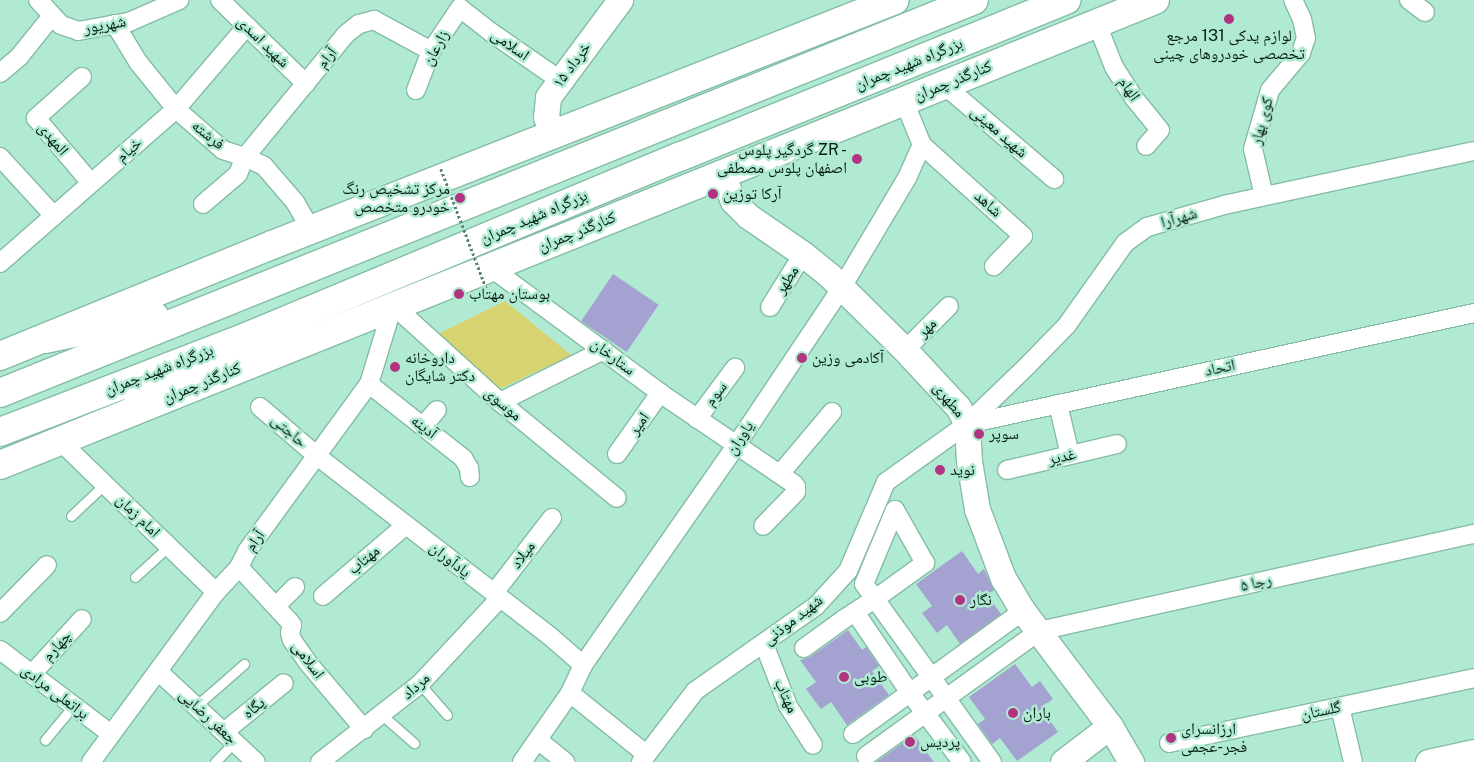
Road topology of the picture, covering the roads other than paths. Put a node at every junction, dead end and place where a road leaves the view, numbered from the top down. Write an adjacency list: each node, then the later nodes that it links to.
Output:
1 (220, 0): 15 (street, شهید اسدی)
2 (618, 0): 19 (street, ۱۵ خرداد)
3 (974, 0): 43 (main road)
4 (1067, 0): 49 (main road, بزرگراه شهید چمران)
5 (1155, 0): 14 (main road, کنارگذر چمران)
6 (1293, 0): 34 (street, کوی بهار)
7 (1409, 0): 12 (street)
8 (175, 1): 13 (street, شهریور)
9 (885, 2): 25 (main road)
10 (460, 4): 16 (street, زارعان); 19 (street, اسلامی)
11 (43, 5): 13 (street, شهریور); 17 (street)
12 (1425, 12)
13 (115, 24): 24 (street, فرشته)
14 (1096, 24): 21 (main road, کنارگذر چمران); 27 (street, الهام)
15 (247, 26): 20 (street, شهید اسدی); 24 (street, خیام)
16 (431, 51): 20 (street, آرام); 22 (street, زارعان)
17 (0, 72)
18 (82, 77): 33 (street, المهدی)
19 (560, 80): 25 (street, ۱۵ خرداد)
20 (306, 84): 30 (street, آرام)
21 (944, 85): 23 (main road, کنارگذر چمران); 32 (street, شهید معینی)
22 (416, 90)
23 (904, 101): 26 (street); 31 (main road, کنارگذر چمران)
24 (176, 109): 30 (street, فرشته); 33 (street, خیام)
25 (553, 135): 37 (main road)
26 (922, 145): 40 (street, شاهد); 42 (street, یاوران)
27 (1146, 146)
28 (1474, 151): 34 (street, شهرآرا)
29 (0, 156): 36 (street)
30 (245, 156): 35 (street, آرام); 37 (street, فرشته)
31 (722, 174): 38 (street, مطهری); 41 (main road, کنارگذر چمران)
32 (1054, 179)
33 (91, 184): 36 (street, خیام)
34 (1264, 196): 64 (street, شهرآرا)
35 (203, 204)
36 (54, 216): 39 (street, خیام)
37 (311, 230): 48 (main road)
38 (804, 254): 42 (street, مطهری); 46 (street, مطهر)
39 (2, 257)
40 (994, 266)
41 (490, 280): 44 (main road, کنارگذر چمران); 50 (street, ستارخان)
42 (842, 287): 51 (street, مطهری); 68 (street, یاوران)
43 (235, 298): 48 (main road); 55 (main road)
44 (392, 305): 54 (street, آرام); 57 (street, موسوی); 61 (main road, کنارگذر چمران)
45 (949, 306): 51 (street, مهر)
46 (770, 307)
47 (1474, 313): 58 (street, اتحاد)
48 (45, 339): 52 (main road)
49 (216, 348): 61 (main road); 66 (main road, بزرگراه شهید چمران)
50 (604, 350): 56 (street, ستارخان); 57 (street)
51 (905, 350): 64 (street, مطهری)
52 (4, 352)
53 (735, 368): 63 (street, سوم)
54 (369, 384): 65 (street, آدینه); 72 (street, آرام)
55 (0, 392)
56 (660, 394): 63 (street, ستارخان); 70 (street, امیر)
57 (500, 402): 78 (street, موسوی)
58 (1058, 404): 64 (street, اتحاد); 71 (street)
59 (260, 407): 72 (street, حاجتی)
60 (437, 410): 65 (street)
61 (132, 412): 67 (main road, کنارگذر چمران)
62 (832, 412): 75 (street)
63 (697, 419): 68 (street, ستارخان)
64 (967, 424): 94 (street, مطهری); 99 (street, شهید موذنی)
65 (423, 426): 76 (street, آدینه)
66 (0, 432)
67 (60, 441): 73 (main road, کنارگذر چمران); 77 (street, امام زمان)
68 (737, 444): 75 (street, ستارخان); 103 (street, یاوران)
69 (1118, 444): 71 (street, غدیر)
70 (617, 454)
71 (1070, 455): 74 (street, غدیر)
72 (317, 456): 81 (street, یادآوران); 86 (street, آرام)
73 (0, 465)
74 (1007, 470)
75 (780, 474): 82 (street, ستارخان)
76 (470, 477)
77 (105, 484): 79 (lane); 84 (street, امام زمان)
78 (617, 498)
79 (70, 516)
80 (552, 518): 91 (street, میلاد)
81 (406, 525): 90 (street, مهتاب); 91 (street, یادآوران)
82 (763, 526)
83 (1474, 534): 98 (street, رجا ۵)
84 (169, 546): 87 (lane); 89 (street, امام زمان)
85 (47, 564): 96 (street)
86 (239, 567): 89 (street, آرام); 93 (street, اسلامی)
87 (134, 577)
88 (295, 587): 93 (street)
89 (216, 592): 104 (street, آرام)
90 (322, 596)
91 (497, 596): 103 (street, یادآوران); 109 (street, مرداد)
92 (875, 599): 92 (street); 95 (street); 106 (street)
93 (276, 606): 120 (street, اسلامی)
94 (1023, 611): 98 (street, مطهری); 106 (street)
95 (855, 612): 100 (street); 111 (street)
96 (0, 613)
97 (82, 619): 105 (street, چهارم)
98 (1039, 631): 112 (street); 119 (street, مطهری)
99 (764, 644): 128 (street, مهتاب); 131 (street, شهید موذنی)
100 (804, 648)
101 (2, 656): 105 (street, براتعلی مرادی)
102 (244, 664): 114 (lane)
103 (583, 665): 110 (street, یاوران)
104 (159, 672): 114 (street, جعفر رضایی); 121 (street, آرام)
105 (32, 674): 113 (street, براتعلی مرادی)
106 (932, 678): 111 (street); 112 (street)
107 (1474, 678): 115 (street, گلستان)
108 (284, 683): 123 (street, پگاه)
109 (420, 684): 117 (street, مرداد); 118 (lane)
110 (570, 693): 125 (street, یاوران); 131 (street)
111 (910, 693): 116 (street); 122 (street)
112 (946, 698): 116 (street); 139 (street)
113 (73, 706): 121 (street, براتعلی مرادی); 124 (lane)
114 (196, 706): 123 (street, جعفر رضایی)
115 (1340, 707): 126 (street, گلستان); 142 (street)
116 (925, 713): 130 (street); 138 (street)
117 (382, 715): 120 (street, مرداد); 127 (lane)
118 (447, 715)
119 (1110, 726): 140 (street); 141 (street, مطهری)
120 (364, 729): 135 (street, مرداد)
121 (111, 734): 132 (street, آرام)
122 (854, 734)
123 (229, 737): 133 (lane); 134 (street, جعفر رضایی)
124 (45, 740)
125 (538, 740): 136 (street, یاوران); 137 (street)
126 (1169, 743)
127 (414, 744)
128 (813, 745)
129 (1474, 752): 143 (street)
130 (866, 756)
131 (644, 758)
132 (91, 762)
133 (215, 762)
134 (256, 762)
135 (320, 762)
136 (522, 762)
137 (565, 762)
138 (962, 762)
139 (992, 762)
140 (1064, 762)
141 (1131, 762)
142 (1353, 762)
143 (1428, 762)

